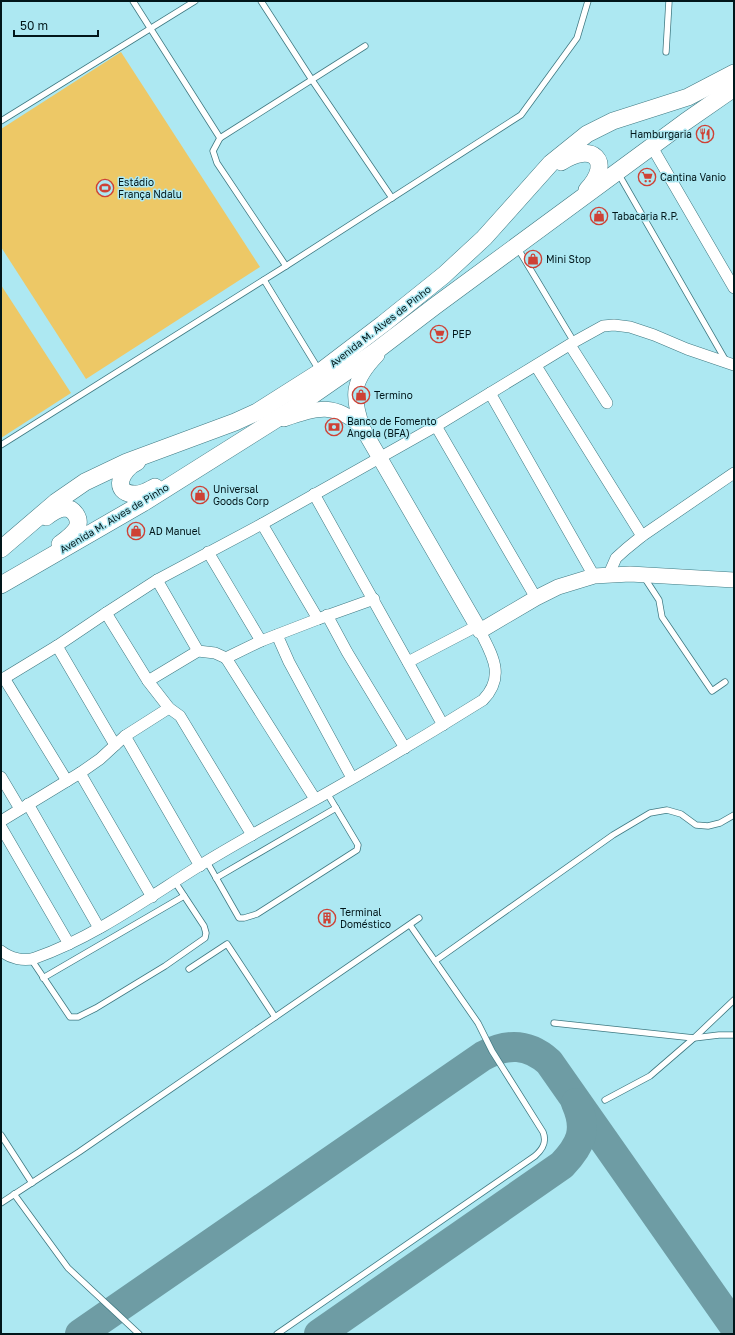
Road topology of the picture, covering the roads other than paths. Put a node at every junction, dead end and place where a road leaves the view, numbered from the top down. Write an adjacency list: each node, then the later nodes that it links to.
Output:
1 (134, 1): 6 (lane)
2 (195, 1): 6 (lane)
3 (261, 1): 10 (lane)
4 (588, 1): 17 (lane)
5 (669, 1): 8 (lane)
6 (150, 28): 12 (lane); 13 (lane)
7 (365, 46): 10 (lane)
8 (666, 52)
9 (734, 73): 16 (main road, Avenida M. Alves de Pinho)
10 (312, 80): 13 (lane); 17 (lane)
11 (734, 89): 14 (main road, Avenida M. Alves de Pinho)
12 (1, 121)
13 (220, 138): 20 (lane)
14 (652, 147): 15 (main road, Avenida M. Alves de Pinho); 22 (street)
15 (618, 172): 18 (main road, Avenida M. Alves de Pinho); 25 (lane)
16 (532, 184): 18 (main road); 27 (main road, Avenida M. Alves de Pinho)
17 (392, 198): 20 (lane)
18 (559, 216): 19 (main road, Avenida M. Alves de Pinho)
19 (517, 247): 23 (main road, Avenida M. Alves de Pinho); 24 (lane)
20 (286, 266): 21 (lane)
21 (264, 280): 27 (lane); 34 (lane)
22 (734, 288)
23 (399, 334): 31 (street); 32 (main road, Avenida M. Alves de Pinho)
24 (572, 343): 25 (street); 26 (street); 29 (street)
25 (731, 364)
26 (536, 366): 28 (street); 40 (street)
27 (320, 372): 33 (main road, Avenida M. Alves de Pinho)
28 (490, 393): 30 (street); 45 (street)
29 (607, 403)
30 (436, 426): 36 (street); 49 (street)
31 (363, 429): 32 (street); 36 (street)
32 (254, 432): 35 (main road, Avenida M. Alves de Pinho)
33 (198, 436): 35 (main road); 41 (main road, Avenida M. Alves de Pinho)
34 (1, 445)
35 (212, 458): 48 (main road, Avenida M. Alves de Pinho)
36 (379, 458): 38 (street); 53 (street)
37 (734, 473): 40 (street)
38 (314, 494): 39 (street); 50 (street)
39 (262, 524): 42 (street); 52 (street)
40 (642, 536): 43 (street)
41 (1, 549): 48 (main road)
42 (208, 552): 46 (street); 55 (street)
43 (609, 574): 44 (street); 45 (street)
44 (642, 575): 47 (street); 62 (lane)
45 (594, 576): 49 (street)
46 (157, 580): 51 (street); 57 (street)
47 (734, 580)
48 (3, 584)
49 (536, 598): 53 (street)
50 (374, 600): 52 (street); 59 (street)
51 (106, 612): 56 (street); 61 (street)
52 (323, 617): 54 (street); 67 (street)
53 (478, 628): 59 (street); 64 (street)
54 (276, 635): 55 (street); 70 (street)
55 (260, 641): 58 (street)
56 (57, 646): 60 (street); 66 (street)
57 (198, 651): 58 (street); 61 (street)
58 (226, 658): 73 (street)
59 (408, 662): 64 (street)
60 (3, 679): 71 (street)
61 (148, 681): 63 (street)
62 (725, 682)
63 (169, 708): 65 (street); 79 (street)
64 (443, 725): 67 (street)
65 (125, 736): 66 (street); 80 (street)
66 (115, 744): 68 (street)
67 (405, 748): 70 (street)
68 (80, 773): 71 (street); 84 (street)
69 (1, 777): 74 (street)
70 (352, 778): 72 (street)
71 (67, 781): 74 (street)
72 (327, 793): 73 (street); 75 (lane)
73 (315, 799): 79 (street)
74 (24, 807): 77 (street); 87 (street)
75 (336, 808): 81 (lane); 81 (lane)
76 (734, 815): 91 (lane)
77 (1, 820)
78 (1, 827): 88 (street)
79 (252, 835): 80 (street)
80 (203, 864): 81 (lane); 82 (street)
81 (216, 878)
82 (175, 882): 83 (lane); 84 (street)
83 (184, 896): 93 (lane); 93 (lane)
84 (152, 897): 87 (street)
85 (419, 918): 86 (lane)
86 (410, 925): 91 (lane); 95 (lane)
87 (99, 928): 88 (street)
88 (68, 944): 90 (street)
89 (1, 952): 90 (street)
90 (31, 959): 93 (lane)
91 (435, 961): 105 (lane)
92 (189, 969): 95 (lane)
93 (43, 978)
94 (734, 1000): 98 (lane)
95 (275, 1017): 101 (lane)
96 (554, 1023): 98 (lane)
97 (734, 1035): 98 (lane)
98 (694, 1038): 99 (lane)
99 (605, 1100)
100 (1, 1135): 101 (lane)
101 (32, 1183): 102 (lane)
102 (14, 1194): 103 (lane); 104 (lane)
103 (1, 1203)
104 (140, 1334)
105 (277, 1334)

